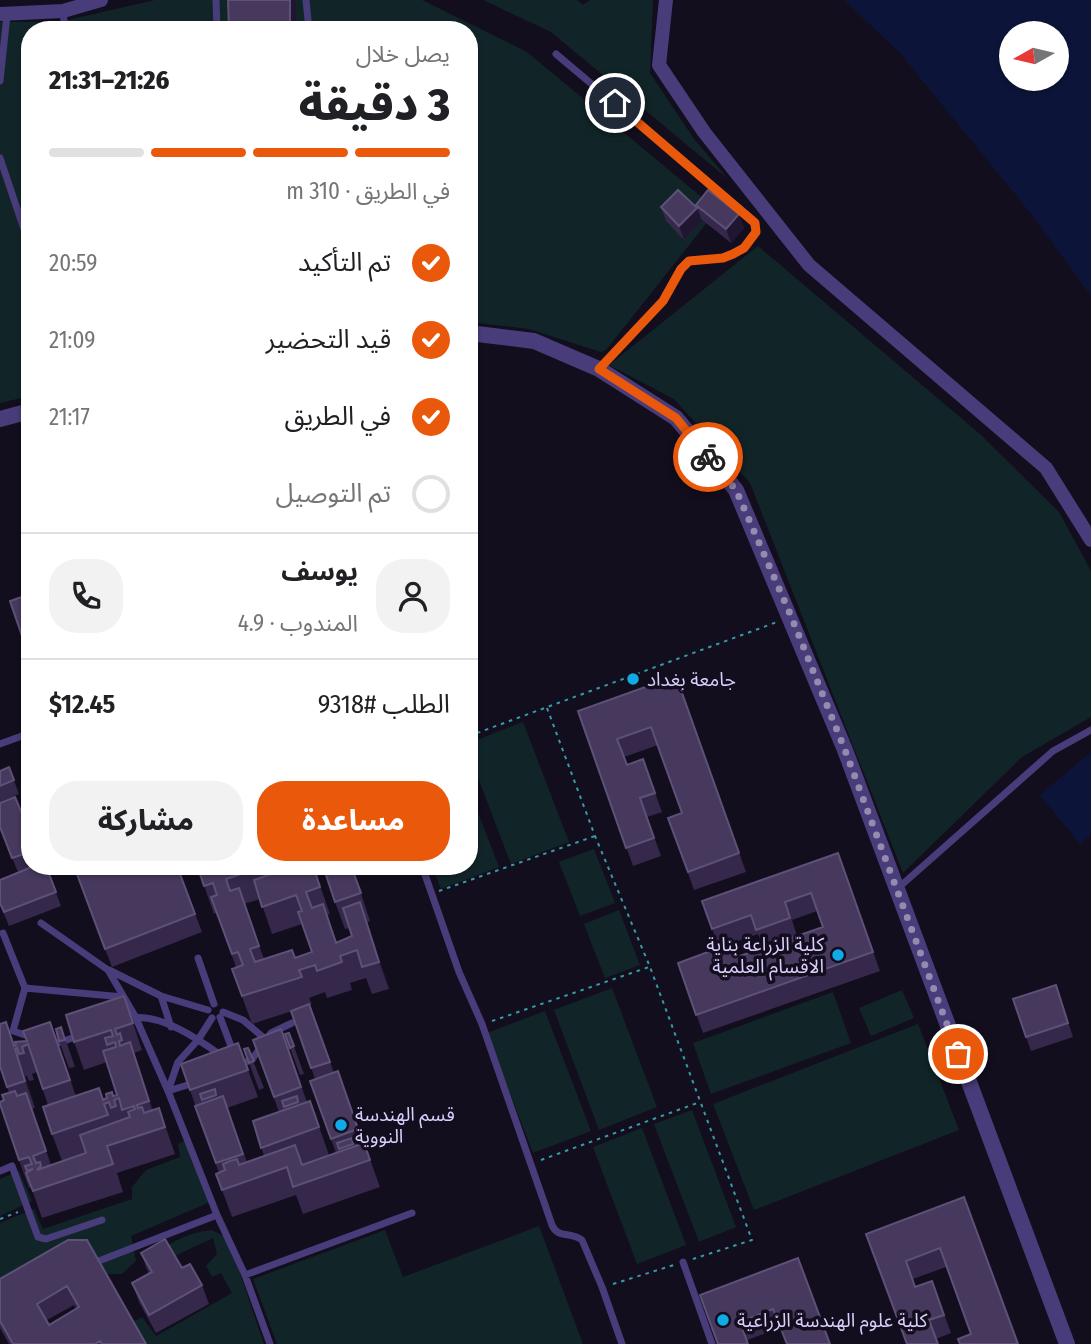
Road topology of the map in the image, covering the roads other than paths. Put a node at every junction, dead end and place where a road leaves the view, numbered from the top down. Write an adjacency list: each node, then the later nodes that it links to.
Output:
1 (101, 0): 5 (street)
2 (216, 0): 8 (lane)
3 (306, 0): 9 (lane)
4 (666, 0): 18 (street)
5 (63, 11): 6 (street); 7 (lane)
6 (4, 14): 11 (lane)
7 (64, 21)
8 (217, 21)
9 (308, 21)
10 (556, 54): 15 (lane)
11 (0, 81)
12 (0, 158): 13 (lane)
13 (21, 220)
14 (478, 334): 15 (street)
15 (599, 369): 23 (street)
16 (21, 413): 17 (street)
17 (0, 419)
18 (1091, 540)
19 (1091, 730): 23 (lane)
20 (21, 736): 21 (lane)
21 (0, 744)
22 (425, 875): 51 (lane)
23 (896, 890): 53 (street)
24 (41, 923): 27 (lane)
25 (3, 933): 28 (lane)
26 (198, 958): 31 (lane)
27 (108, 970): 29 (lane); 30 (lane)
28 (25, 988): 30 (lane); 36 (lane)
29 (162, 996): 31 (lane); 35 (lane)
30 (123, 997): 32 (lane)
31 (216, 1012): 37 (lane); 38 (lane); 39 (lane)
32 (135, 1016): 33 (lane); 35 (lane); 42 (lane)
33 (123, 1020)
34 (292, 1023): 37 (lane)
35 (171, 1027): 38 (lane)
36 (89, 1032)
37 (265, 1039): 39 (lane)
38 (198, 1040): 39 (lane); 42 (lane)
39 (239, 1067): 40 (lane)
40 (227, 1071)
41 (204, 1079): 42 (lane)
42 (168, 1091): 45 (lane)
43 (0, 1171): 46 (lane)
44 (412, 1213): 49 (lane)
45 (217, 1215): 48 (lane); 49 (lane)
46 (102, 1220)
47 (683, 1262): 52 (lane)
48 (83, 1267)
49 (245, 1275): 50 (lane)
50 (270, 1344)
51 (622, 1344)
52 (712, 1344)
53 (1067, 1344)

